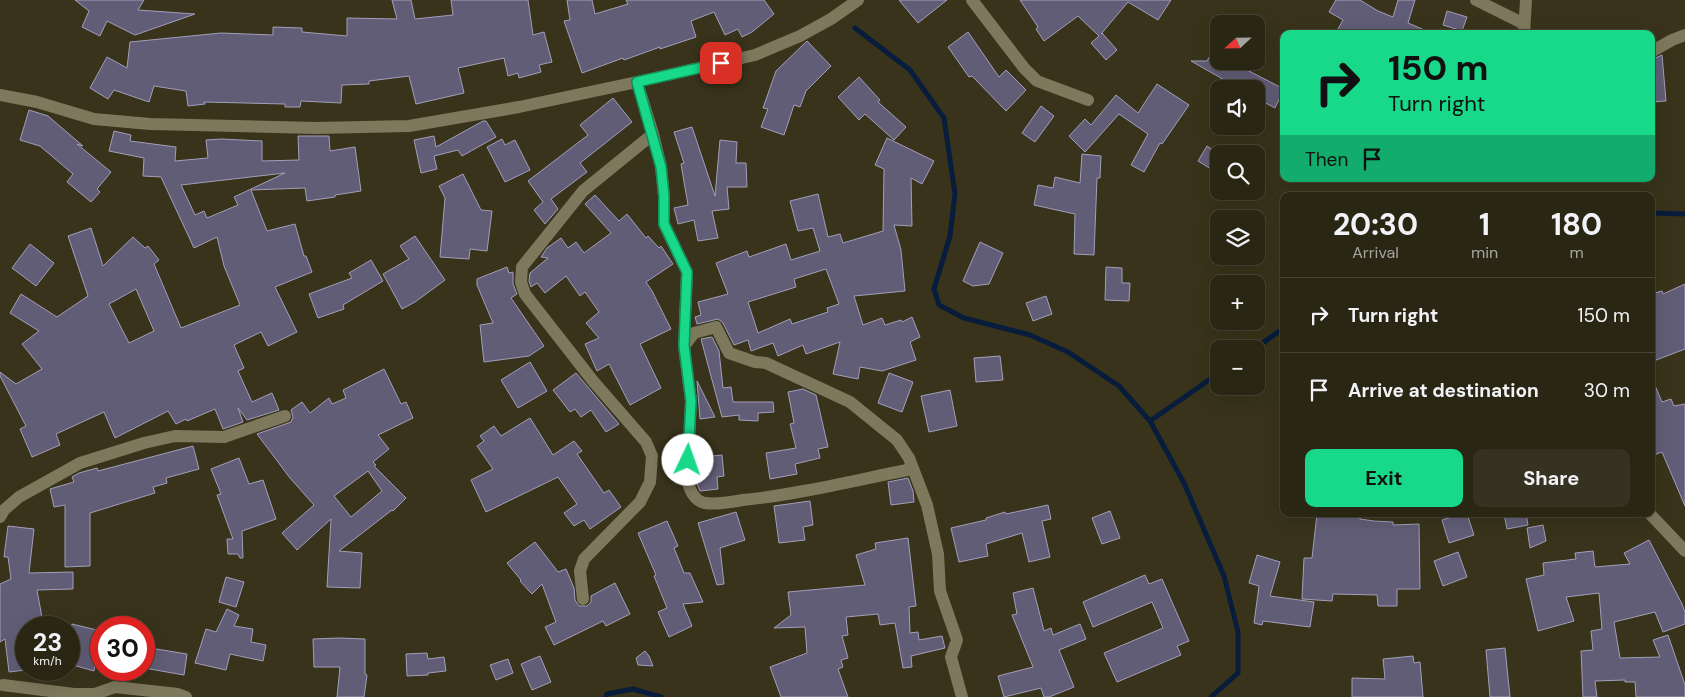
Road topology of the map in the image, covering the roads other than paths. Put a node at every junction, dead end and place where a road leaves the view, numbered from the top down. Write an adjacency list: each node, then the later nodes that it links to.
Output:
1 (858, 0): 8 (street)
2 (972, 0): 10 (street)
3 (1476, 0): 5 (street)
4 (1526, 0): 5 (street)
5 (1524, 29)
6 (1685, 35): 7 (street)
7 (1655, 50)
8 (637, 82): 9 (street); 11 (street)
9 (0, 95)
10 (1088, 100)
11 (653, 134): 12 (street); 18 (street)
12 (684, 346): 14 (street); 14 (street)
13 (285, 416): 15 (street)
14 (912, 469): 21 (street)
15 (0, 517)
16 (1653, 517): 17 (street)
17 (1685, 551)
18 (583, 599)
19 (3, 687): 20 (street)
20 (186, 697)
21 (962, 697)

